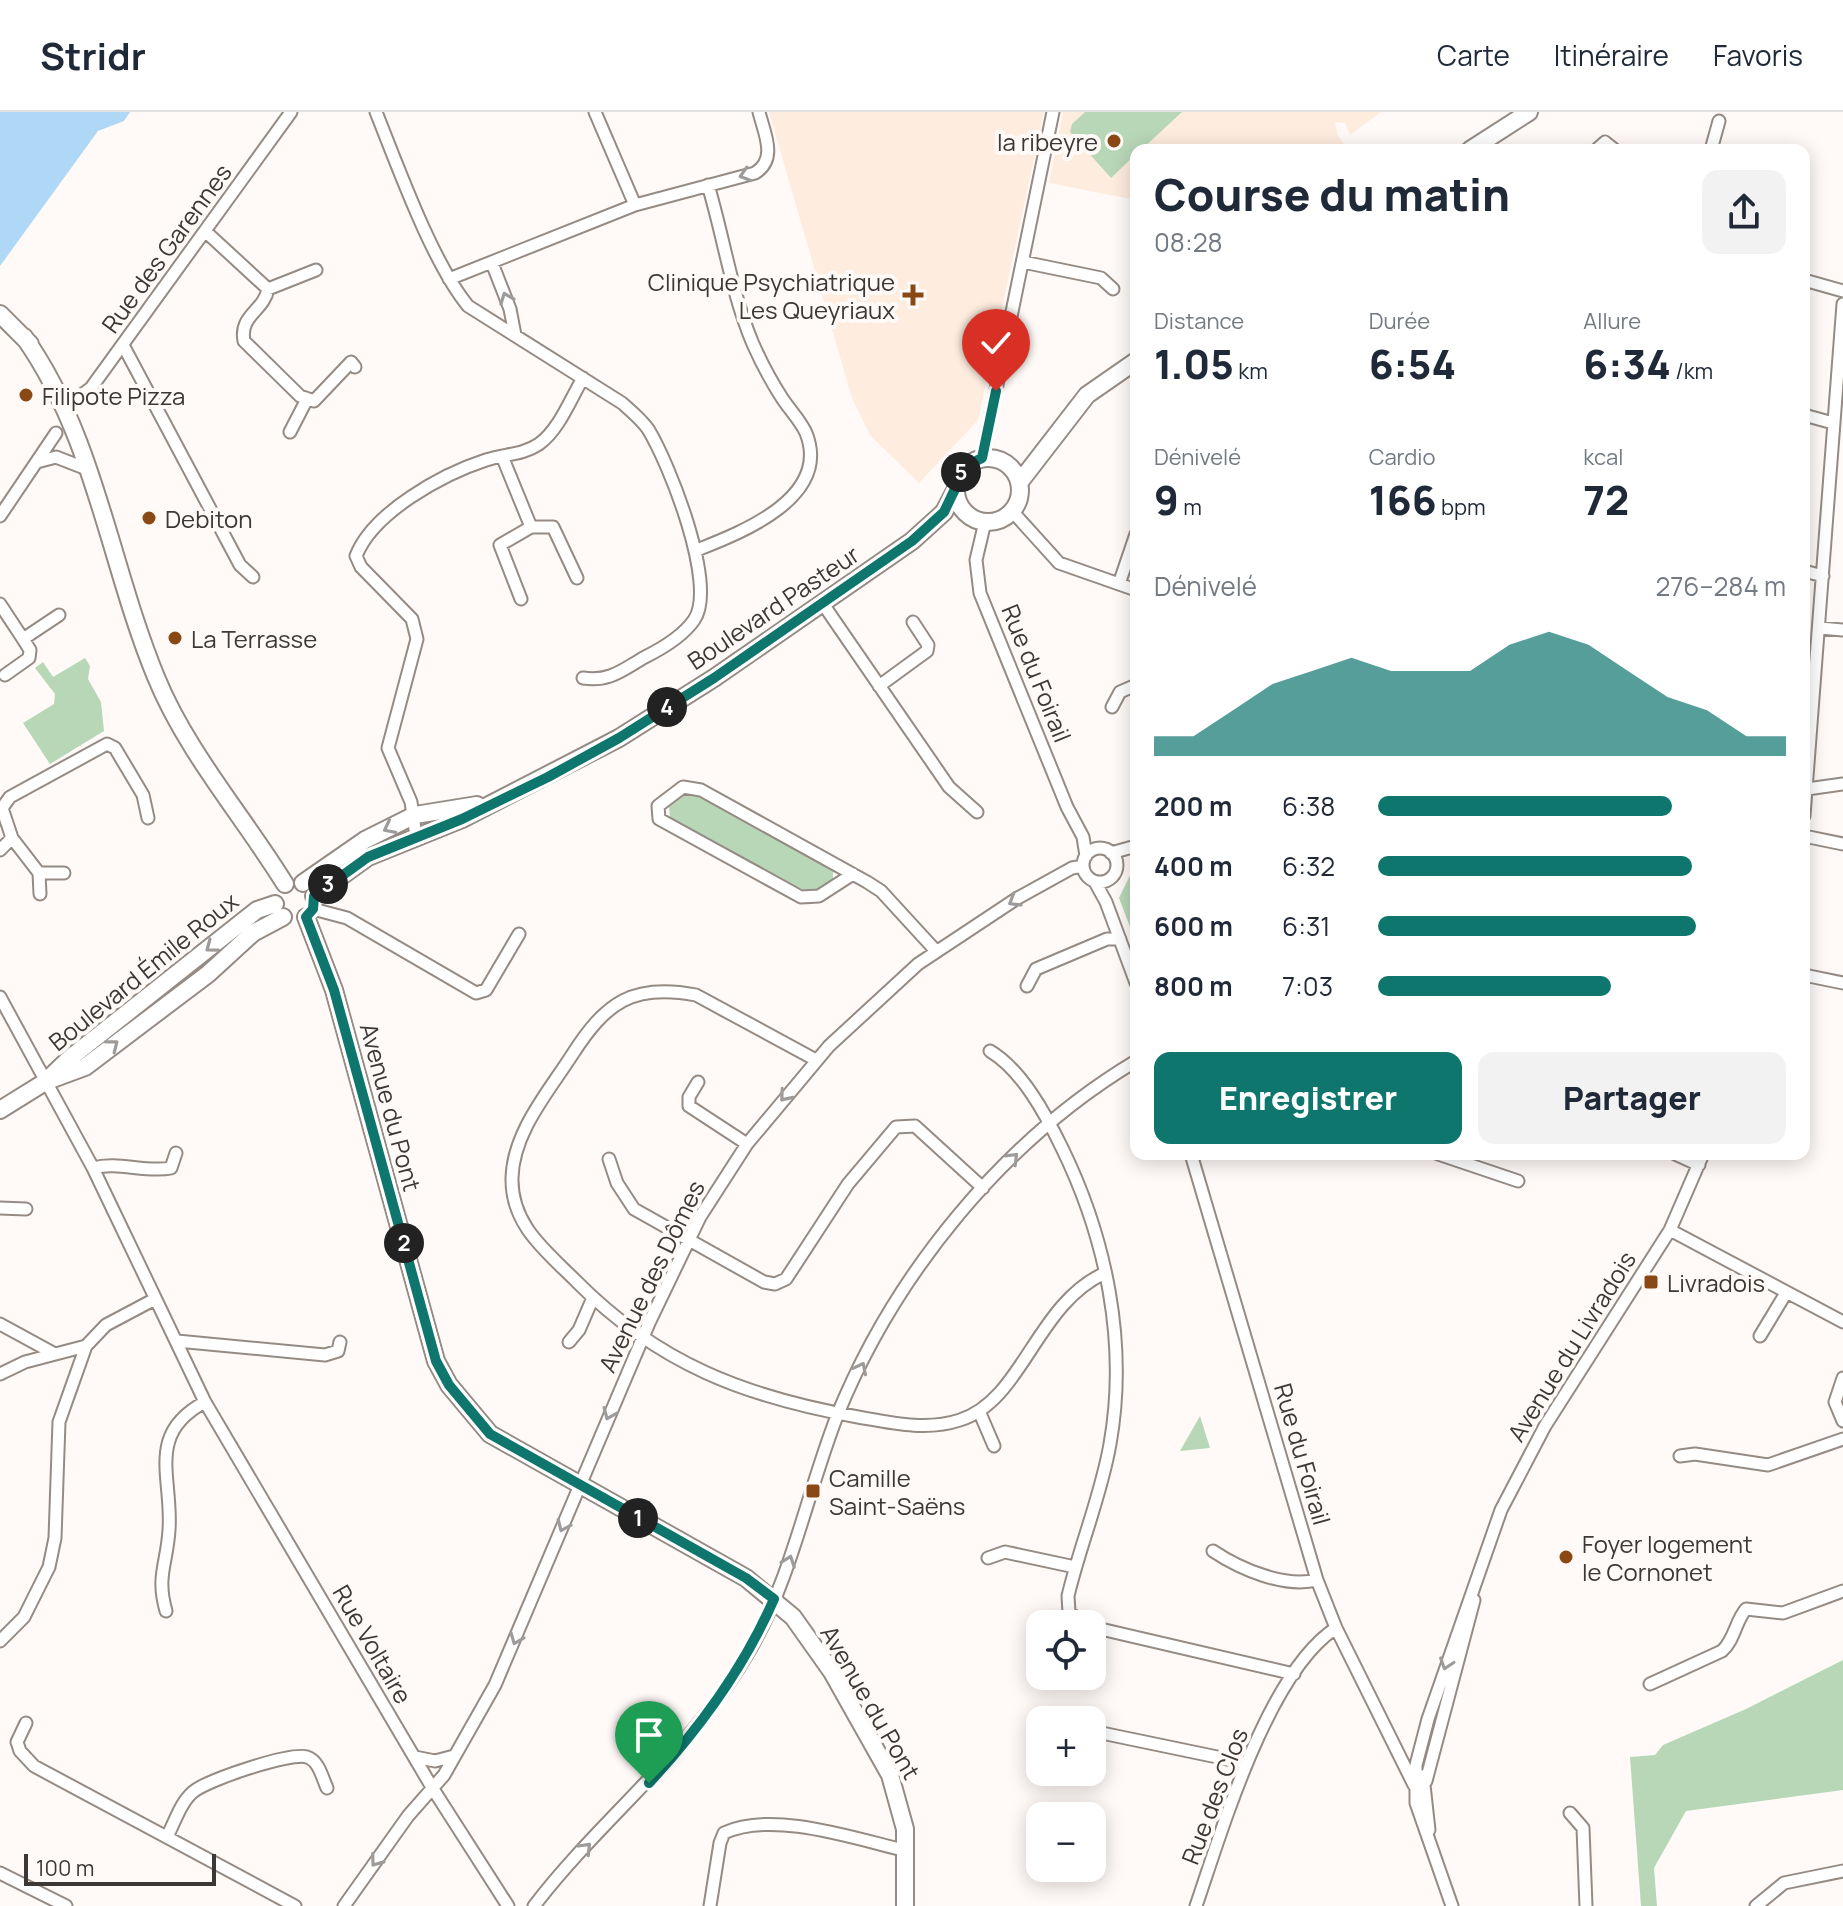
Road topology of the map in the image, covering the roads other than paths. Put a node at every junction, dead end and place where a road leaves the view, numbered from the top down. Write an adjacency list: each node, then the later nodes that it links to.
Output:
1 (291, 112): 12 (street, Rue des Garennes)
2 (376, 112): 16 (street)
3 (595, 112): 11 (street)
4 (759, 112): 10 (street, one-way to 10)
5 (1053, 112): 13 (street)
6 (1529, 112): 8 (main road)
7 (1719, 121): 9 (street)
8 (1479, 144)
9 (1713, 144)
10 (708, 185): 11 (street); 53 (street)
11 (635, 205): 14 (street)
12 (205, 231): 18 (street); 25 (street, Rue des Garennes)
13 (1023, 262): 19 (street); 39 (street)
14 (492, 263): 16 (street); 23 (street, one-way to 14)
15 (316, 270): 18 (street)
16 (449, 279): 23 (street)
17 (1810, 282): 20 (street)
18 (268, 289): 29 (street)
19 (1113, 289)
20 (1843, 291)
21 (1843, 304): 30 (street)
22 (0, 314): 24 (main road)
23 (515, 335): 28 (street)
24 (24, 337): 31 (main road); 37 (main road)
25 (123, 345): 31 (street, Rue des Garennes); 57 (street)
26 (1130, 365): 36 (main road)
27 (355, 367): 29 (street)
28 (583, 378): 38 (street); 53 (street)
29 (306, 401): 34 (street)
30 (1839, 402): 33 (street)
31 (71, 403): 37 (main road)
32 (1810, 417): 33 (street)
33 (1833, 423): 45 (street)
34 (290, 432)
35 (56, 433): 40 (street)
36 (1050, 444): 41 (main road); 43 (main road)
37 (80, 448): 42 (main road)
38 (502, 456): 51 (street); 79 (street)
39 (982, 458): 41 (main road); 44 (main road)
40 (37, 462): 42 (street); 49 (street)
41 (1008, 465): 43 (main road)
42 (87, 469): 95 (main road)
43 (1019, 483): 47 (main road)
44 (955, 491): 48 (main road); 52 (main road, Boulevard Pasteur)
45 (1828, 503): 46 (street); 56 (street)
46 (1843, 506)
47 (1012, 511): 50 (main road); 59 (street)
48 (965, 513): 50 (main road); 52 (main road, Boulevard Pasteur)
49 (0, 516)
50 (985, 522): 82 (street, Rue du Foirail)
51 (531, 527): 58 (street); 61 (street)
52 (912, 541): 63 (main road, Boulevard Pasteur)
53 (697, 550): 70 (street)
54 (1130, 552): 59 (street)
55 (1810, 573): 56 (street)
56 (1823, 576): 66 (street)
57 (253, 577)
58 (577, 578)
59 (1119, 584): 60 (street)
60 (1130, 588)
61 (521, 599)
62 (0, 604): 68 (street)
63 (823, 604): 71 (street); 77 (main road, Boulevard Pasteur)
64 (59, 615): 68 (street)
65 (913, 622): 71 (street)
66 (1820, 628): 67 (street); 74 (street)
67 (1843, 630)
68 (23, 639): 69 (street)
69 (5, 675)
70 (583, 678)
71 (879, 686): 78 (street)
72 (1130, 688): 73 (street)
73 (1112, 707)
74 (1810, 752)
75 (1843, 784): 76 (street)
76 (1810, 789)
77 (491, 803): 79 (main road, Boulevard Pasteur); 81 (main road, Boulevard Pasteur)
78 (977, 812)
79 (415, 815): 81 (street); 97 (main road, Boulevard Pasteur, one-way to 97)
80 (148, 818): 84 (street)
81 (416, 836): 97 (main road, Boulevard Pasteur)
82 (1083, 837): 88 (street, Rue du Foirail); 89 (street, Rue du Foirail)
83 (1810, 837): 85 (street)
84 (12, 838): 87 (street); 90 (street)
85 (1843, 844)
86 (1130, 847): 88 (street)
87 (0, 850)
88 (1106, 850): 89 (street); 93 (street)
89 (1084, 861): 94 (street); 102 (street, Avenue des Dômes, one-way to 102)
90 (39, 873): 91 (street); 96 (street)
91 (64, 873)
92 (853, 874): 92 (street); 102 (street)
93 (1112, 877): 94 (street); 98 (street)
94 (1095, 882): 98 (street)
95 (285, 884): 97 (main road); 99 (main road)
96 (40, 894)
97 (309, 901): 99 (main road); 100 (street); 150 (main road, Avenue du Pont)
98 (1106, 902): 101 (street)
99 (279, 911): 111 (main road, Boulevard Émile Roux)
100 (519, 934)
101 (1120, 939): 103 (street); 106 (street)
102 (936, 951): 109 (street, Avenue des Dômes)
103 (1130, 966)
104 (1810, 976): 105 (street)
105 (1843, 983)
106 (1027, 986)
107 (0, 997): 111 (street, Rue Voltaire)
108 (990, 1051): 114 (street)
109 (816, 1060): 115 (street, Avenue des Dômes, one-way to 115); 131 (street)
110 (1130, 1067): 114 (street)
111 (45, 1082): 113 (main road, Boulevard Émile Roux); 121 (street, Rue Voltaire)
112 (698, 1082): 115 (street)
113 (0, 1110)
114 (1050, 1123): 123 (street, one-way to 114); 128 (street)
115 (747, 1144): 127 (street, Avenue des Dômes)
116 (176, 1153): 121 (street)
117 (609, 1159): 127 (street)
118 (1193, 1160): 155 (street, Rue du Foirail)
119 (1456, 1160): 122 (street)
120 (1701, 1160): 126 (street, Avenue du Livradois)
121 (93, 1168): 130 (street, Rue Voltaire)
122 (1518, 1181)
123 (983, 1188): 127 (street); 145 (street, one-way to 123)
124 (0, 1208): 125 (street)
125 (26, 1209)
126 (1670, 1230): 129 (street); 153 (street, Avenue du Livradois)
127 (688, 1239): 135 (street, Avenue des Dômes)
128 (1105, 1273): 144 (street); 154 (street)
129 (1786, 1293): 132 (street); 134 (street)
130 (155, 1299): 136 (street, Rue Voltaire); 139 (street)
131 (592, 1300): 135 (street); 138 (street)
132 (1843, 1322)
133 (0, 1324): 140 (street)
134 (1760, 1336)
135 (642, 1338): 145 (street); 150 (street, Avenue des Dômes, one-way to 150)
136 (177, 1341): 137 (street); 143 (street, Rue Voltaire)
137 (340, 1342)
138 (569, 1342)
139 (86, 1346): 140 (street); 162 (street)
140 (55, 1354): 141 (street)
141 (0, 1374)
142 (1843, 1378): 146 (street)
143 (205, 1402): 159 (street); 168 (street, Rue Voltaire)
144 (979, 1411): 145 (street); 148 (street)
145 (838, 1414): 157 (street, one-way to 145)
146 (1843, 1421)
147 (1843, 1439): 149 (street)
148 (994, 1446)
149 (1680, 1456)
150 (580, 1485): 157 (main road, Avenue du Pont); 167 (street, Avenue des Dômes, one-way to 167)
151 (1213, 1551): 155 (street)
152 (988, 1558): 154 (street)
153 (1481, 1564): 171 (street, Avenue du Livradois, one-way to 171); 172 (street, Avenue du Livradois)
154 (1075, 1567): 158 (street)
155 (1317, 1580): 160 (street, Rue du Foirail)
156 (1843, 1591): 164 (street)
157 (774, 1599): 177 (main road, Avenue du Pont); 184 (street, one-way to 157)
158 (1069, 1610)
159 (166, 1611)
160 (1336, 1628): 163 (street, Rue des Clos); 169 (street, Rue du Foirail)
161 (1106, 1630): 163 (street)
162 (0, 1641)
163 (1294, 1674): 170 (street, Rue des Clos)
164 (1650, 1684)
165 (26, 1723): 176 (street)
166 (1106, 1734): 170 (street)
167 (454, 1755): 168 (street); 174 (street, Avenue des Dômes)
168 (415, 1757): 174 (street, Rue Voltaire)
169 (1399, 1757): 171 (street); 172 (street, Rue du Foirail)
170 (1246, 1763): 187 (street, Rue des Clos)
171 (1416, 1765): 172 (street, Rue du Foirail)
172 (1421, 1784): 188 (street, Rue du Foirail)
173 (327, 1788): 176 (street)
174 (433, 1789): 182 (street, Avenue des Dômes, one-way to 182); 183 (street, Rue Voltaire)
175 (1570, 1813): 189 (street)
176 (168, 1835): 181 (street)
177 (907, 1851): 185 (street); 186 (main road, Avenue du Pont)
178 (1843, 1871): 190 (street)
179 (0, 1873): 180 (street)
180 (66, 1906)
181 (295, 1906)
182 (344, 1906)
183 (508, 1906)
184 (534, 1906)
185 (710, 1906)
186 (905, 1906)
187 (1196, 1906)
188 (1452, 1906)
189 (1586, 1906)
190 (1756, 1906)

